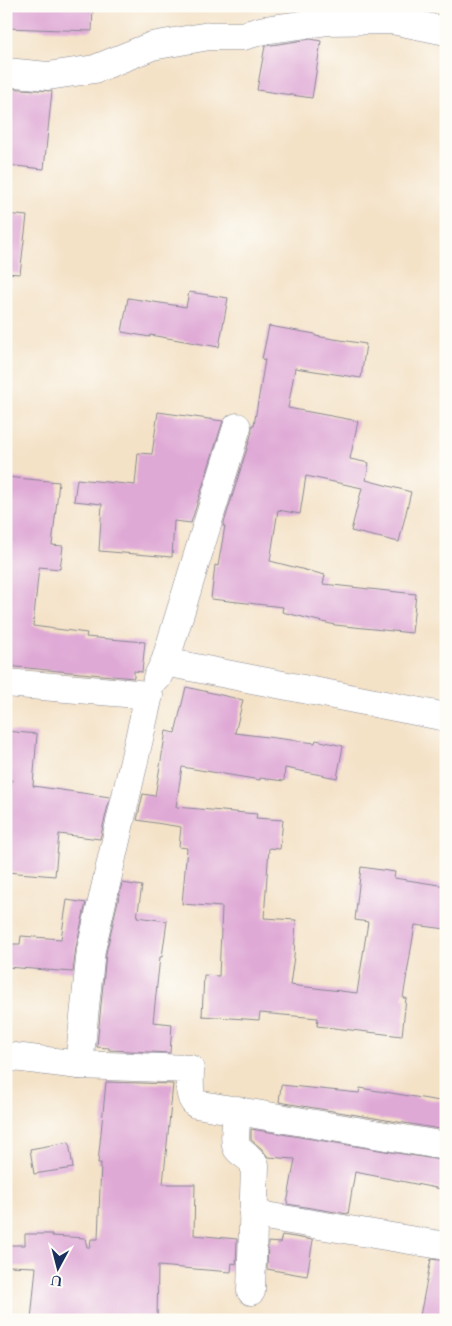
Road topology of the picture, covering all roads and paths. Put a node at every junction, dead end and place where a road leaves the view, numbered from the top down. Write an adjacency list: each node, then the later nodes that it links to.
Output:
1 (393, 13): 2 (street); 3 (street)
2 (446, 31)
3 (6, 72)
4 (237, 427): 5 (street)
5 (165, 662): 7 (street); 8 (street)
6 (6, 683): 7 (street)
7 (149, 695): 10 (street)
8 (446, 717)
9 (6, 1056): 10 (street)
10 (79, 1065): 11 (street)
11 (237, 1110): 12 (street); 13 (street)
12 (446, 1146)
13 (253, 1214): 14 (street); 15 (street)
14 (446, 1246)
15 (251, 1291)

